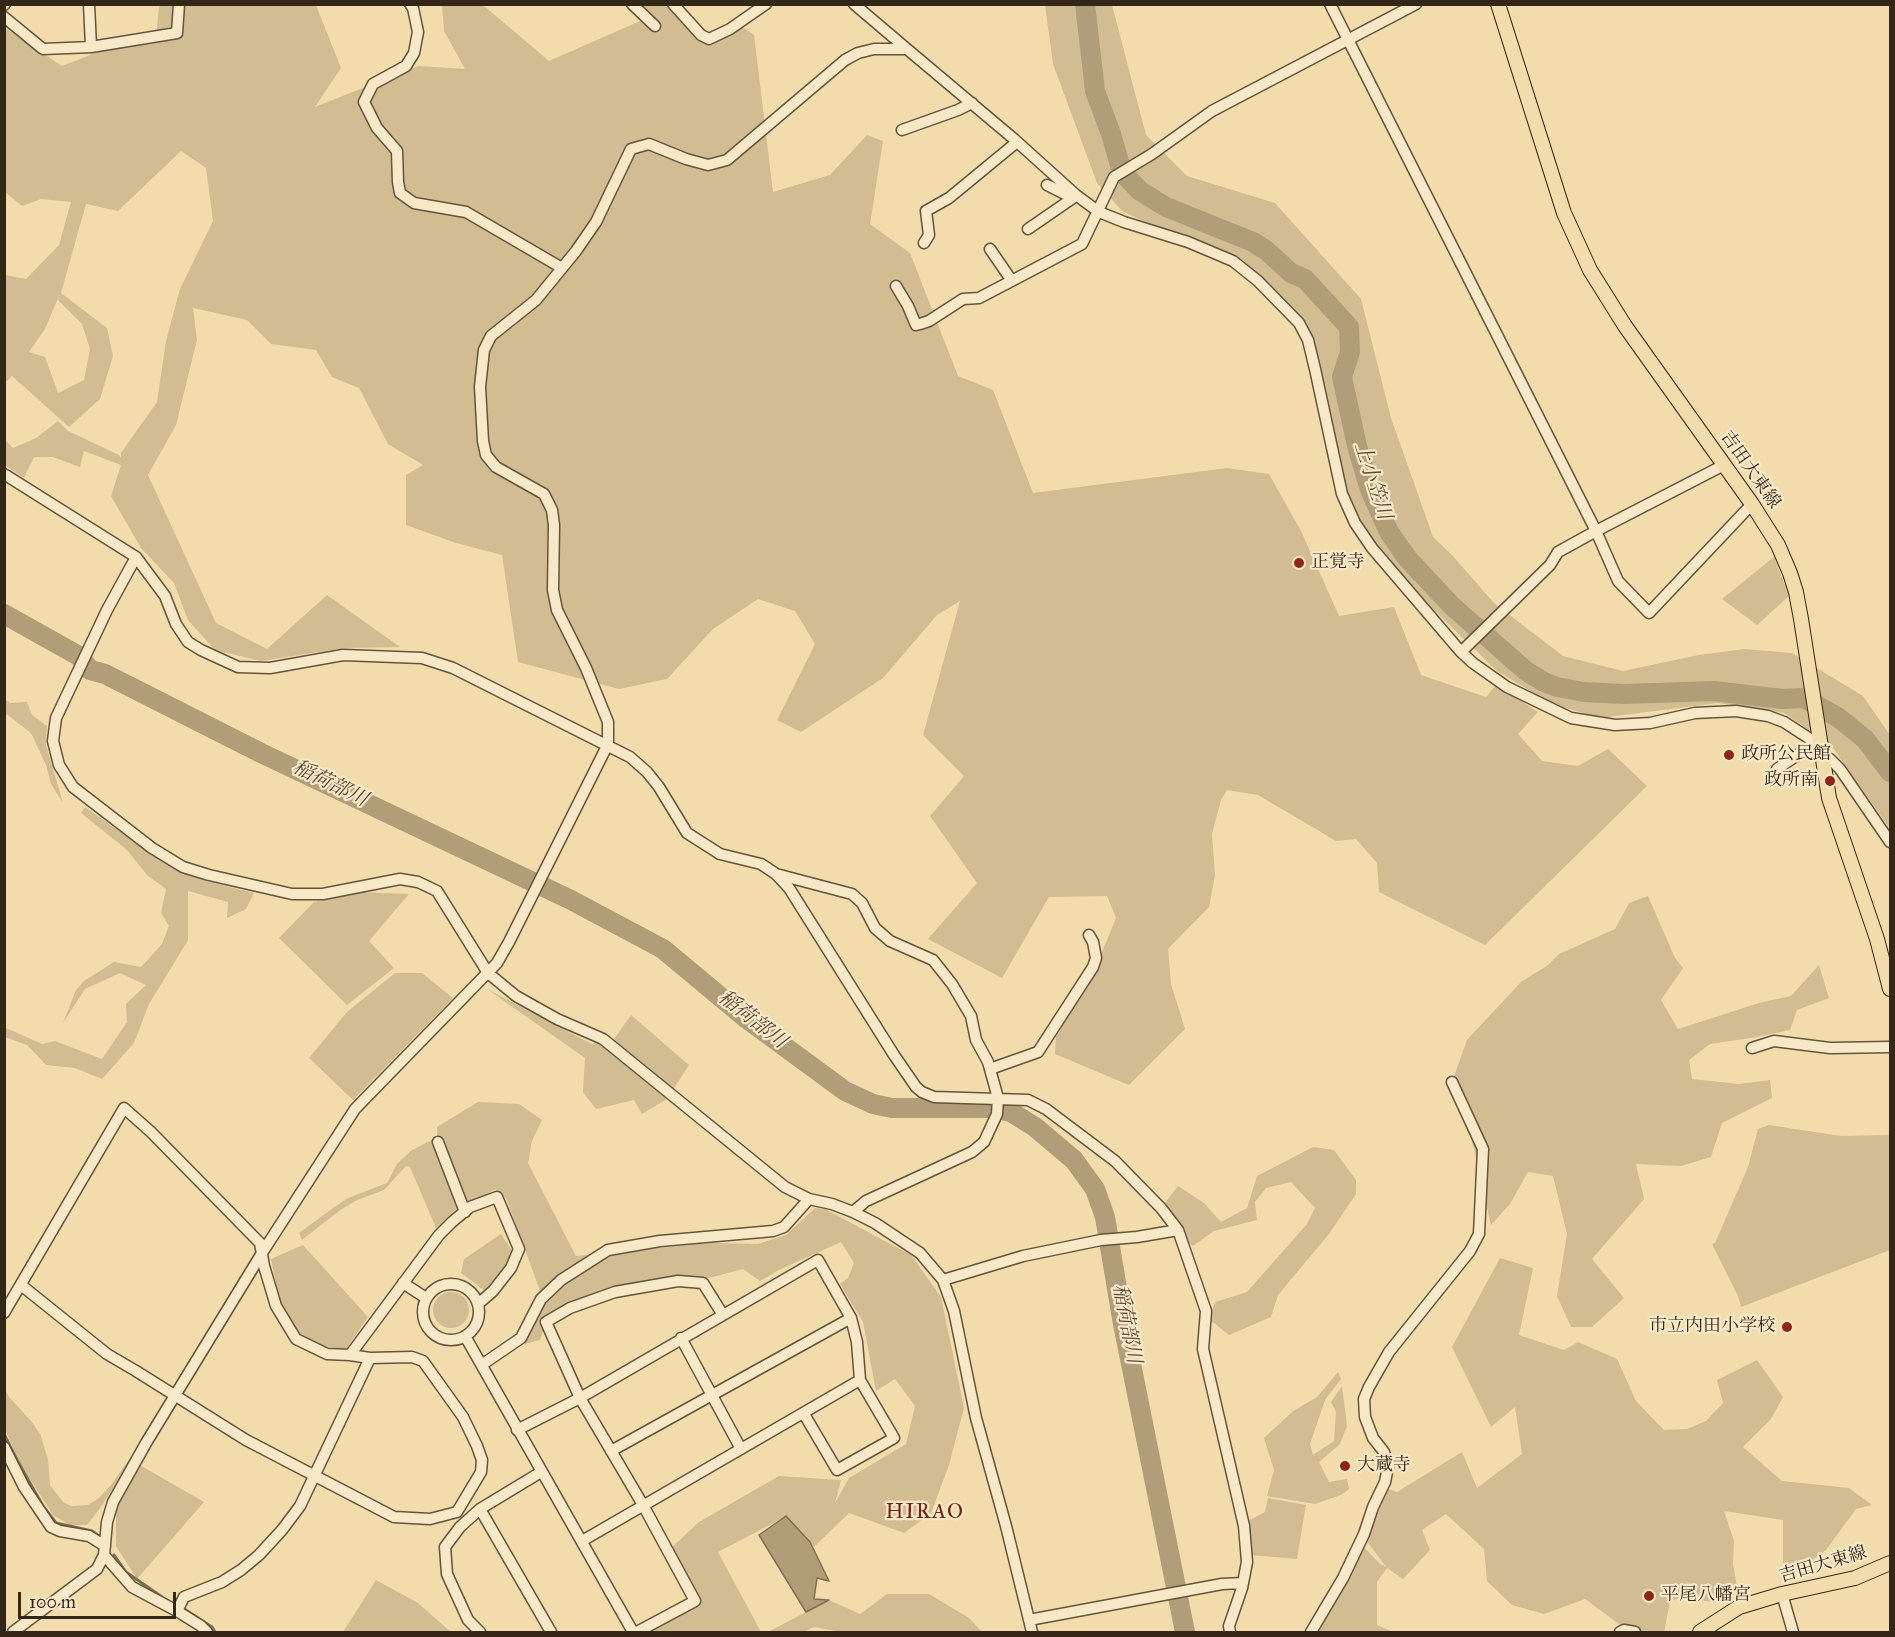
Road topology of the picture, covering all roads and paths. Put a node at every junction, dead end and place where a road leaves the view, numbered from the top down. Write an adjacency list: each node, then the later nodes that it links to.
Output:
1 (89, 4): 14 (street)
2 (179, 4): 14 (street)
3 (410, 4): 25 (street)
4 (632, 4): 12 (street)
5 (673, 4): 6 (street)
6 (766, 4)
7 (854, 4): 15 (street)
8 (1330, 4): 13 (street)
9 (1416, 4): 13 (street)
10 (1498, 4): 28 (main road, 吉田大東線)
11 (4, 17): 14 (street)
12 (655, 26)
13 (1348, 39): 21 (street); 31 (street)
14 (91, 47)
15 (907, 49): 16 (street); 25 (street)
16 (972, 103): 17 (street); 18 (street)
17 (902, 130)
18 (1017, 142): 20 (street); 23 (street)
19 (1047, 185): 20 (street)
20 (1074, 196): 21 (street); 22 (street)
21 (1099, 212): 26 (street); 33 (street)
22 (1028, 229)
23 (924, 243)
24 (990, 249): 26 (street)
25 (562, 268): 34 (street)
26 (1012, 281): 27 (street)
27 (896, 286)
28 (1724, 465): 30 (main road, 吉田大東線); 31 (street)
29 (4, 474): 32 (street)
30 (1752, 504): 31 (street); 35 (main road, 吉田大東線)
31 (1596, 531): 33 (street)
32 (136, 556): 34 (street); 40 (street)
33 (1465, 648): 35 (street)
34 (608, 744): 38 (street); 40 (street)
35 (1820, 746): 36 (street); 37 (street); 41 (main road, 吉田大東線)
36 (1777, 769)
37 (1890, 842)
38 (776, 874): 44 (street); 46 (street)
39 (1089, 935): 44 (street)
40 (488, 973): 48 (street); 52 (street)
41 (1890, 989)
42 (1890, 1047): 43 (street)
43 (1752, 1048)
44 (990, 1069): 46 (street)
45 (1452, 1082): 93 (street)
46 (998, 1100): 50 (street); 51 (street)
47 (438, 1142): 49 (street)
48 (809, 1199): 50 (street); 65 (street)
49 (465, 1212): 54 (street); 57 (street)
50 (853, 1212): 53 (street)
51 (1178, 1230): 53 (street); 82 (street)
52 (262, 1253): 55 (street); 63 (street); 67 (street)
53 (943, 1280): 85 (street)
54 (403, 1283): 56 (street); 63 (street)
55 (21, 1285): 58 (street); 67 (street)
56 (426, 1298): 57 (street); 61 (street)
57 (477, 1304): 61 (street)
58 (4, 1313)
59 (723, 1315): 60 (street); 62 (street); 69 (street)
60 (851, 1318): 66 (street); 68 (street)
61 (465, 1336): 65 (street)
62 (681, 1338): 68 (street); 69 (street)
63 (350, 1355): 64 (street)
64 (370, 1358): 76 (street); 76 (street)
65 (483, 1364): 71 (street)
66 (860, 1380): 70 (street); 70 (street)
67 (177, 1395): 76 (street); 80 (street)
68 (713, 1396): 73 (street); 74 (street)
69 (580, 1398): 71 (street); 74 (street)
70 (804, 1414): 73 (street)
71 (517, 1430): 75 (street)
72 (4, 1447): 80 (street)
73 (741, 1449): 77 (street)
74 (611, 1451): 77 (street)
75 (542, 1472): 78 (street); 79 (street)
76 (315, 1476): 84 (street)
77 (643, 1505): 79 (street); 90 (street)
78 (480, 1509): 88 (street); 89 (street)
79 (582, 1541): 90 (street)
80 (105, 1551): 84 (street); 86 (street)
81 (1890, 1563): 83 (main road, 吉田大東線)
82 (1243, 1583): 85 (street); 92 (street)
83 (1782, 1594): 96 (main road, 吉田大東線); 97 (street)
84 (180, 1606): 87 (street)
85 (1029, 1620): 91 (street)
86 (13, 1632)
87 (207, 1632)
88 (480, 1632)
89 (551, 1632)
90 (635, 1632)
91 (1032, 1632)
92 (1230, 1632)
93 (1311, 1632)
94 (1620, 1632): 95 (street)
95 (1635, 1632)
96 (1700, 1632)
97 (1793, 1632)

